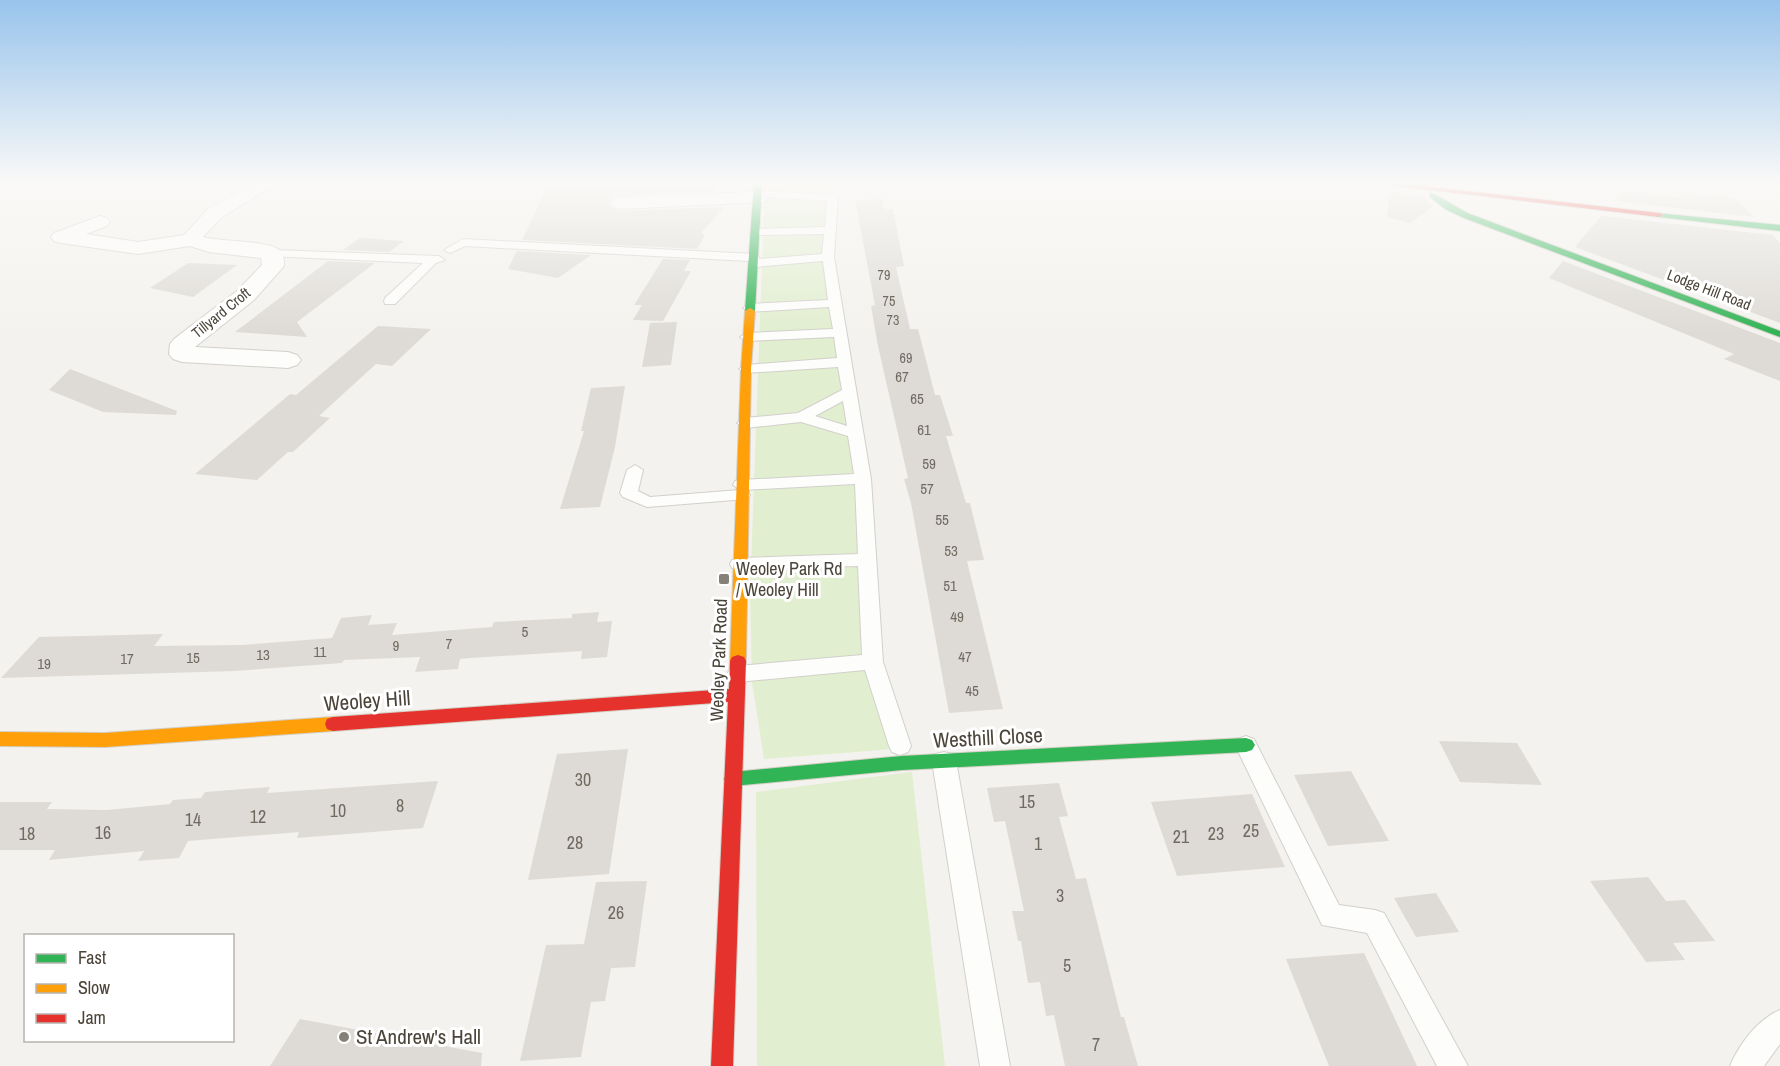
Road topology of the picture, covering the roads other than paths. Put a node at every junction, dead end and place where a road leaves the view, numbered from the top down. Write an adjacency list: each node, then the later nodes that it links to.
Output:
1 (756, 232): 10 (street, Weoley Park Road)
2 (73, 233): 6 (street)
3 (195, 233): 6 (street)
4 (830, 233): 9 (lane)
5 (1515, 233): 15 (street, Lodge Hill Road)
6 (191, 240): 8 (street)
7 (450, 250): 10 (lane)
8 (272, 254): 11 (lane); 17 (street, Tillyard Croft)
9 (828, 257): 10 (lane); 12 (lane)
10 (754, 260): 13 (street, Weoley Park Road)
11 (390, 301)
12 (836, 303): 13 (lane); 14 (lane)
13 (749, 308): 16 (street, Weoley Park Road)
14 (839, 333): 16 (lane); 18 (lane)
15 (1780, 334)
16 (747, 338): 19 (street, Weoley Park Road)
17 (288, 360)
18 (844, 362): 19 (lane); 20 (lane)
19 (746, 369): 22 (street, Weoley Park Road)
20 (850, 392): 21 (lane); 23 (lane)
21 (802, 417): 22 (lane); 23 (lane)
22 (745, 423): 26 (street, Weoley Park Road)
23 (855, 433): 25 (lane)
24 (635, 470): 26 (lane)
25 (863, 479): 26 (lane); 27 (lane)
26 (741, 490): 28 (street, Weoley Park Road)
27 (867, 560): 28 (lane); 29 (lane)
28 (739, 564): 30 (street, Weoley Park Road)
29 (873, 662): 30 (lane); 34 (lane)
30 (738, 674): 31 (street, Weoley Park Road)
31 (736, 695): 32 (street, Weoley Hill); 36 (street, Weoley Park Road)
32 (0, 739)
33 (1246, 745): 35 (street, Westhill Close); 40 (lane)
34 (900, 746)
35 (944, 761): 36 (street, Westhill Close); 39 (lane)
36 (733, 779): 38 (street, Weoley Park Road)
37 (1780, 1025): 41 (lane)
38 (722, 1066)
39 (995, 1066)
40 (1454, 1066)
41 (1745, 1066)

